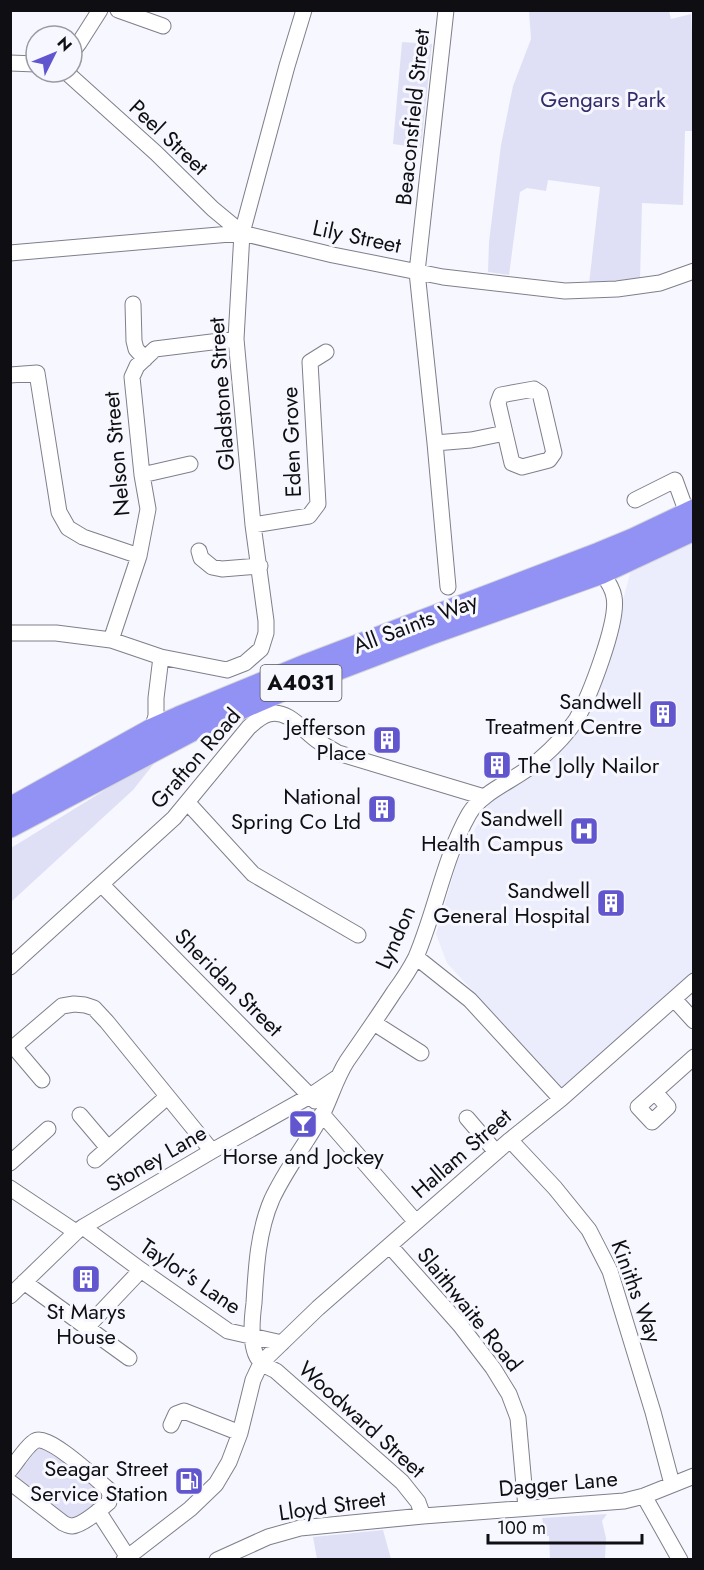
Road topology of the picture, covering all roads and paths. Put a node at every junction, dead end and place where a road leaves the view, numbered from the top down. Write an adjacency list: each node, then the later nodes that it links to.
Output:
1 (99, 10): 6 (street)
2 (118, 10): 5 (street)
3 (304, 10): 8 (street, Gladstone Street)
4 (446, 10): 11 (street, Beaconsfield Street)
5 (163, 26)
6 (84, 35)
7 (79, 84): 8 (street, Peel Street)
8 (242, 233): 9 (street, Lily Street); 11 (street, Lily Street); 13 (street, Gladstone Street)
9 (10, 253)
10 (693, 271): 11 (street, Lily Street)
11 (417, 272): 18 (street, Beaconsfield Street)
12 (133, 304): 15 (street)
13 (236, 339): 15 (street); 23 (street, Gladstone Street)
14 (326, 352): 23 (street, Eden Grove)
15 (145, 358): 20 (street, Nelson Street)
16 (10, 375): 25 (street)
17 (505, 433): 17 (street); 18 (street)
18 (435, 443): 28 (street, Beaconsfield Street)
19 (190, 464): 20 (street)
20 (142, 475): 25 (street, Nelson Street)
21 (635, 500): 22 (street)
22 (691, 517): 26 (highway, All Saints Way / A4031)
23 (254, 525): 27 (street, Gladstone Street)
24 (199, 551): 27 (street)
25 (139, 556): 30 (street, Nelson Street)
26 (598, 564): 33 (highway, All Saints Way / A4031); 35 (street, Lyndon); 38 (highway, All Saints Way / A4031)
27 (260, 566): 31 (street, Gladstone Street)
28 (448, 587)
29 (10, 633): 30 (street, Gladstone Street)
30 (111, 640): 31 (street, Gladstone Street)
31 (161, 657): 32 (street)
32 (156, 698): 33 (street); 34 (street)
33 (179, 717): 34 (highway, All Saints Way / A4031)
34 (152, 729): 37 (highway, All Saints Way / A4031)
35 (484, 797): 36 (street, Grafton Road); 41 (street, Lyndon)
36 (188, 803): 39 (street, Grafton Road); 40 (street)
37 (10, 808)
38 (10, 827)
39 (102, 885): 42 (street, Grafton Road); 52 (street, Sheridan Street)
40 (358, 935)
41 (416, 957): 46 (street, Lyndon); 54 (street)
42 (10, 967)
43 (693, 981): 44 (street, Hallam Street)
44 (674, 999): 45 (street); 54 (street, Hallam Street)
45 (693, 1022)
46 (374, 1023): 47 (street); 49 (street, Lyndon)
47 (421, 1053)
48 (693, 1057): 51 (street)
49 (338, 1077): 52 (street, Stoney Lane); 55 (street, Lyndon)
50 (42, 1080): 53 (street)
51 (655, 1092)
52 (310, 1096): 55 (street, Sheridan Street); 61 (street, Stoney Lane)
53 (167, 1097): 60 (street); 61 (street)
54 (561, 1099): 59 (street, Hallam Street)
55 (324, 1111): 66 (street, Sheridan Street); 73 (street, Lyndon)
56 (80, 1115): 60 (street)
57 (466, 1118): 62 (street)
58 (48, 1134): 64 (street)
59 (510, 1140): 62 (street, Hallam Street); 82 (street, Kiniths Way)
60 (108, 1148): 63 (street)
61 (212, 1151): 67 (street, Stoney Lane)
62 (496, 1152): 66 (street, Hallam Street)
63 (95, 1160)
64 (10, 1162)
65 (10, 1188): 67 (street, Taylor's Lane)
66 (416, 1222): 68 (street, Hallam Street)
67 (79, 1230): 69 (street, Taylor's Lane); 70 (street, Stoney Lane)
68 (390, 1246): 74 (street, Hallam Street); 84 (street, Slaithwaite Road)
69 (141, 1270): 72 (street); 73 (street, Taylor's Lane)
70 (24, 1282): 71 (street, Stoney Lane); 72 (street)
71 (10, 1296)
72 (86, 1328): 75 (street)
73 (252, 1337): 74 (street, Taylor's Lane); 76 (street)
74 (282, 1343): 76 (street, Hallam Street)
75 (129, 1358)
76 (261, 1363): 78 (street); 86 (street, Woodward Street)
77 (171, 1425): 78 (street)
78 (240, 1433): 87 (street)
79 (10, 1470): 85 (street)
80 (693, 1476): 82 (street, Dagger Lane)
81 (10, 1482): 85 (street)
82 (672, 1484): 83 (street, Dagger Lane)
83 (644, 1496): 84 (street, Dagger Lane); 89 (street)
84 (526, 1508): 86 (street, Dagger Lane)
85 (99, 1511): 87 (street)
86 (423, 1516): 88 (street, Lloyd Street)
87 (125, 1558)
88 (217, 1560)
89 (680, 1560)

